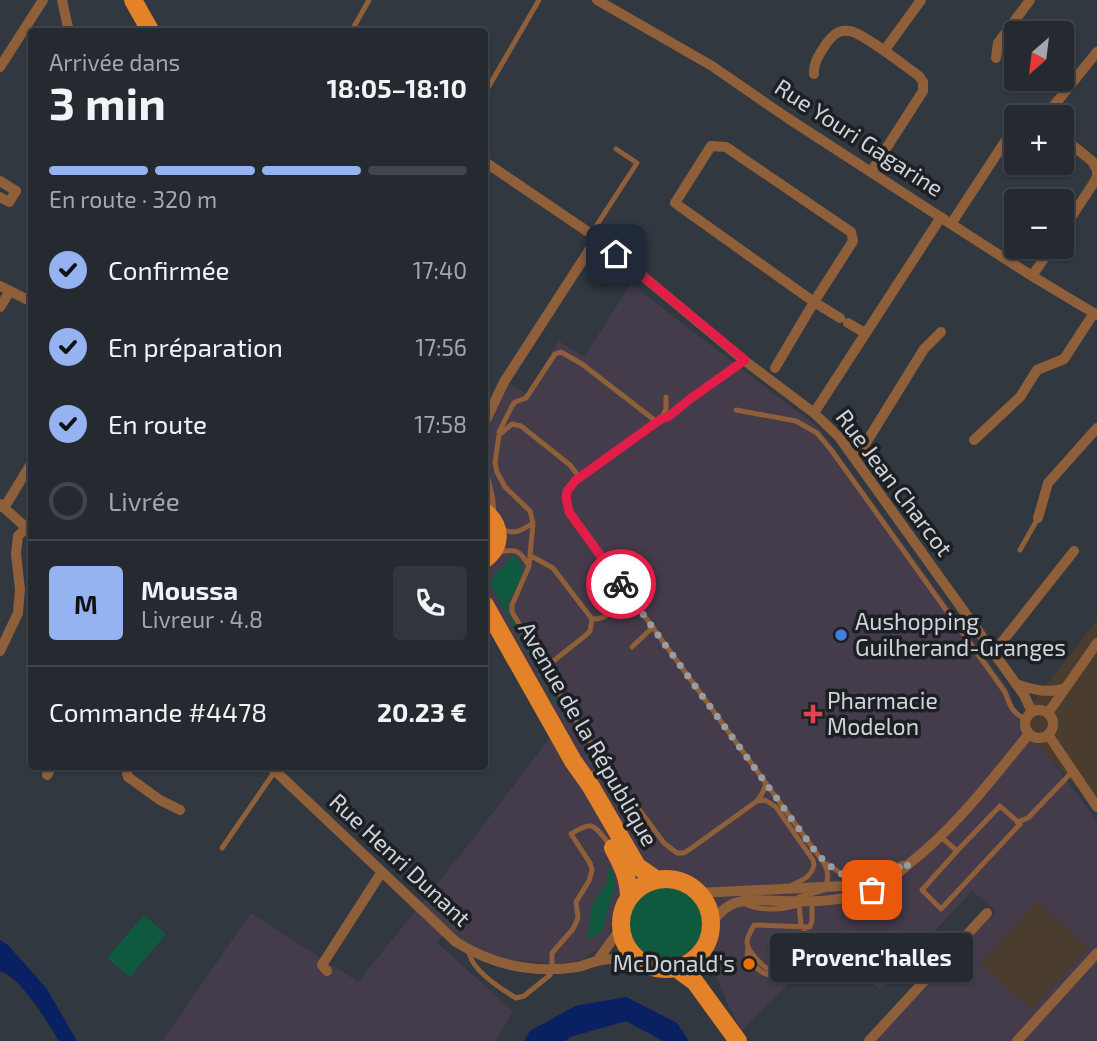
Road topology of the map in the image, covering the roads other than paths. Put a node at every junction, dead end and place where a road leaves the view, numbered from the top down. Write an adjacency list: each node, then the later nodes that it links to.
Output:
1 (43, 0): 15 (street)
2 (62, 0): 9 (street)
3 (133, 0): 10 (main road)
4 (369, 0): 11 (lane)
5 (539, 0): 17 (lane)
6 (597, 0): 24 (street, Rue Youri Gagarine)
7 (921, 0): 12 (street)
8 (1030, 0): 14 (street)
9 (68, 28)
10 (149, 28)
11 (353, 28)
12 (884, 51): 16 (street); 24 (street)
13 (1097, 52): 18 (street)
14 (996, 58)
15 (0, 67)
16 (814, 74)
17 (488, 88)
18 (1054, 105)
19 (1004, 143): 29 (street)
20 (1074, 147): 23 (street)
21 (616, 149): 30 (lane)
22 (488, 164): 30 (street, Rue Jean Charcot)
23 (1097, 170): 27 (street)
24 (871, 172): 28 (street, Rue Youri Gagarine)
25 (0, 181): 26 (street)
26 (0, 197)
27 (1074, 212)
28 (941, 217): 29 (street, Rue Youri Gagarine); 39 (street)
29 (951, 224): 32 (street, Rue Youri Gagarine)
30 (594, 236): 40 (street, Rue Jean Charcot); 45 (street)
31 (1044, 259): 32 (street)
32 (1032, 276): 37 (street, Rue Youri Gagarine)
33 (5, 289): 34 (street); 36 (street)
34 (28, 300)
35 (814, 302): 35 (street); 39 (street); 41 (street)
36 (0, 307)
37 (1096, 314): 49 (street)
38 (941, 332): 50 (street)
39 (865, 333): 44 (street)
40 (745, 360): 44 (street, Rue Jean Charcot); 46 (lane)
41 (775, 368)
42 (667, 397): 46 (lane)
43 (736, 410): 78 (lane)
44 (814, 413): 50 (street, Rue Jean Charcot)
45 (488, 416)
46 (659, 420): 48 (lane); 52 (lane)
47 (1097, 428): 56 (street)
48 (499, 435): 52 (lane); 57 (lane)
49 (974, 440)
50 (856, 458): 73 (street, Rue Jean Charcot)
51 (28, 468): 54 (street)
52 (579, 477): 65 (lane)
53 (488, 493): 55 (street)
54 (2, 506): 58 (street)
55 (491, 519): 57 (lane); 62 (main road)
56 (1038, 519): 60 (lane)
57 (533, 523): 63 (lane)
58 (28, 530)
59 (28, 531): 72 (street)
60 (1020, 550)
61 (1074, 551): 73 (street)
62 (488, 556): 64 (lane)
63 (531, 556): 64 (lane); 67 (lane)
64 (529, 566): 74 (lane)
65 (631, 597): 67 (lane); 69 (lane)
66 (488, 610): 86 (main road, Avenue de la République)
67 (592, 619): 74 (lane)
68 (488, 625): 95 (main road, Avenue de la République)
69 (653, 627): 71 (lane); 87 (lane)
70 (1097, 643): 76 (street)
71 (632, 647)
72 (0, 651)
73 (994, 652): 75 (street, Rue Jean Charcot)
74 (546, 671): 81 (lane)
75 (1016, 684): 76 (street); 78 (street, Rue Jean Charcot)
76 (1064, 689): 77 (street)
77 (1048, 713): 78 (street); 80 (street)
78 (1029, 716): 79 (street)
79 (1029, 734): 80 (street); 92 (street)
80 (1049, 736): 85 (street)
81 (606, 764): 86 (lane); 88 (lane)
82 (127, 770): 90 (street)
83 (271, 770): 93 (lane)
84 (273, 770): 98 (street, Rue Henri Dunant)
85 (1072, 772): 89 (street); 91 (lane)
86 (584, 776): 99 (main road, Avenue de la République)
87 (766, 783): 88 (lane); 96 (lane)
88 (757, 801): 102 (lane)
89 (1097, 807)
90 (180, 810)
91 (1017, 822): 94 (lane); 94 (lane)
92 (941, 837): 94 (lane); 97 (street)
93 (222, 848)
94 (957, 851)
95 (616, 853): 104 (main road, Avenue de la République); 117 (lane)
96 (827, 864): 100 (lane); 101 (lane)
97 (909, 864): 100 (street); 107 (street)
98 (381, 873): 112 (street, Rue Henri Dunant); 119 (street)
99 (657, 880): 103 (main road); 104 (main road)
100 (855, 883): 101 (street)
101 (826, 887): 102 (street); 105 (lane)
102 (783, 889): 103 (street)
103 (697, 892): 109 (main road)
104 (629, 898): 111 (main road)
105 (783, 901): 106 (street); 107 (street)
106 (740, 902): 107 (lane); 109 (street)
107 (805, 902): 110 (lane); 110 (lane)
108 (987, 913): 121 (street)
109 (711, 923): 113 (main road)
110 (806, 926): 110 (lane)
111 (621, 928): 115 (main road); 116 (street)
112 (469, 950): 117 (street, Rue Henri Dunant); 117 (lane)
113 (700, 953): 118 (main road); 120 (main road)
114 (1097, 953): 122 (street)
115 (636, 958): 116 (street, Rue Henri Dunant); 118 (main road)
116 (597, 961): 117 (street, Rue Henri Dunant)
117 (552, 968)
118 (676, 968): 120 (main road)
119 (327, 971)
120 (737, 1039)
121 (869, 1041)
122 (1017, 1041)

